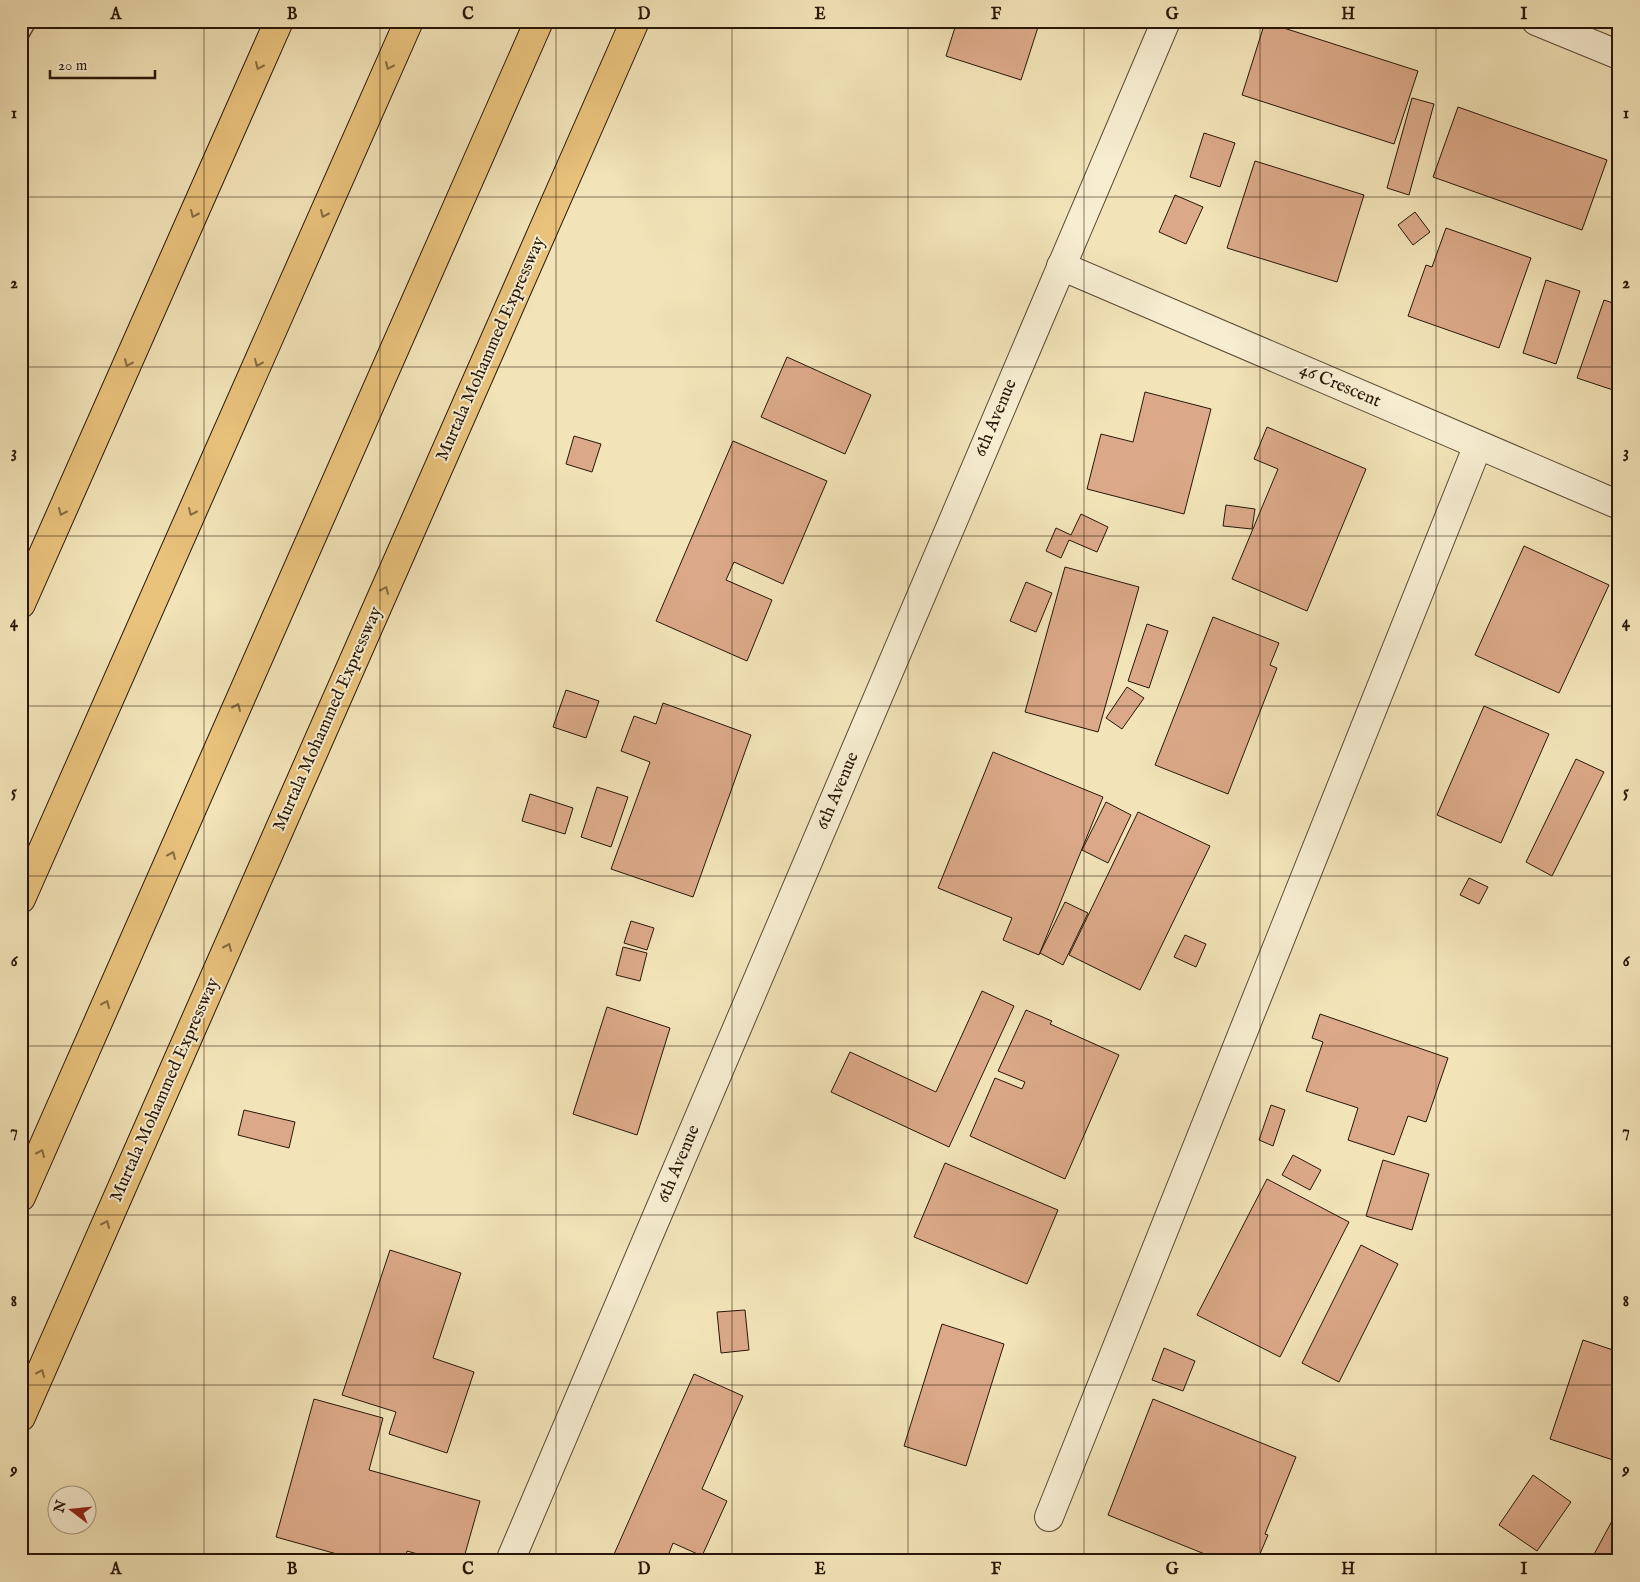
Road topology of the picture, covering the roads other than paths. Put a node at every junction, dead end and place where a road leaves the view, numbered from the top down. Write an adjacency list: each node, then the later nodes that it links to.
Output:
1 (28, 21): 8 (lane)
2 (279, 21): 13 (highway, one-way to 13)
3 (409, 21): 14 (highway, one-way to 14)
4 (539, 21): 15 (highway, one-way to 4)
5 (635, 21): 16 (highway, Murtala Mohammed Expressway, one-way to 5)
6 (1166, 21): 10 (street, 6th Avenue)
7 (1536, 21): 9 (street)
8 (21, 33)
9 (1619, 55)
10 (1061, 266): 11 (street, 46 Crescent); 18 (street, 6th Avenue)
11 (1478, 445): 12 (street, 46 Crescent); 17 (street)
12 (1619, 506)
13 (21, 604)
14 (21, 899)
15 (21, 1198)
16 (21, 1417)
17 (1049, 1517)
18 (510, 1561)

